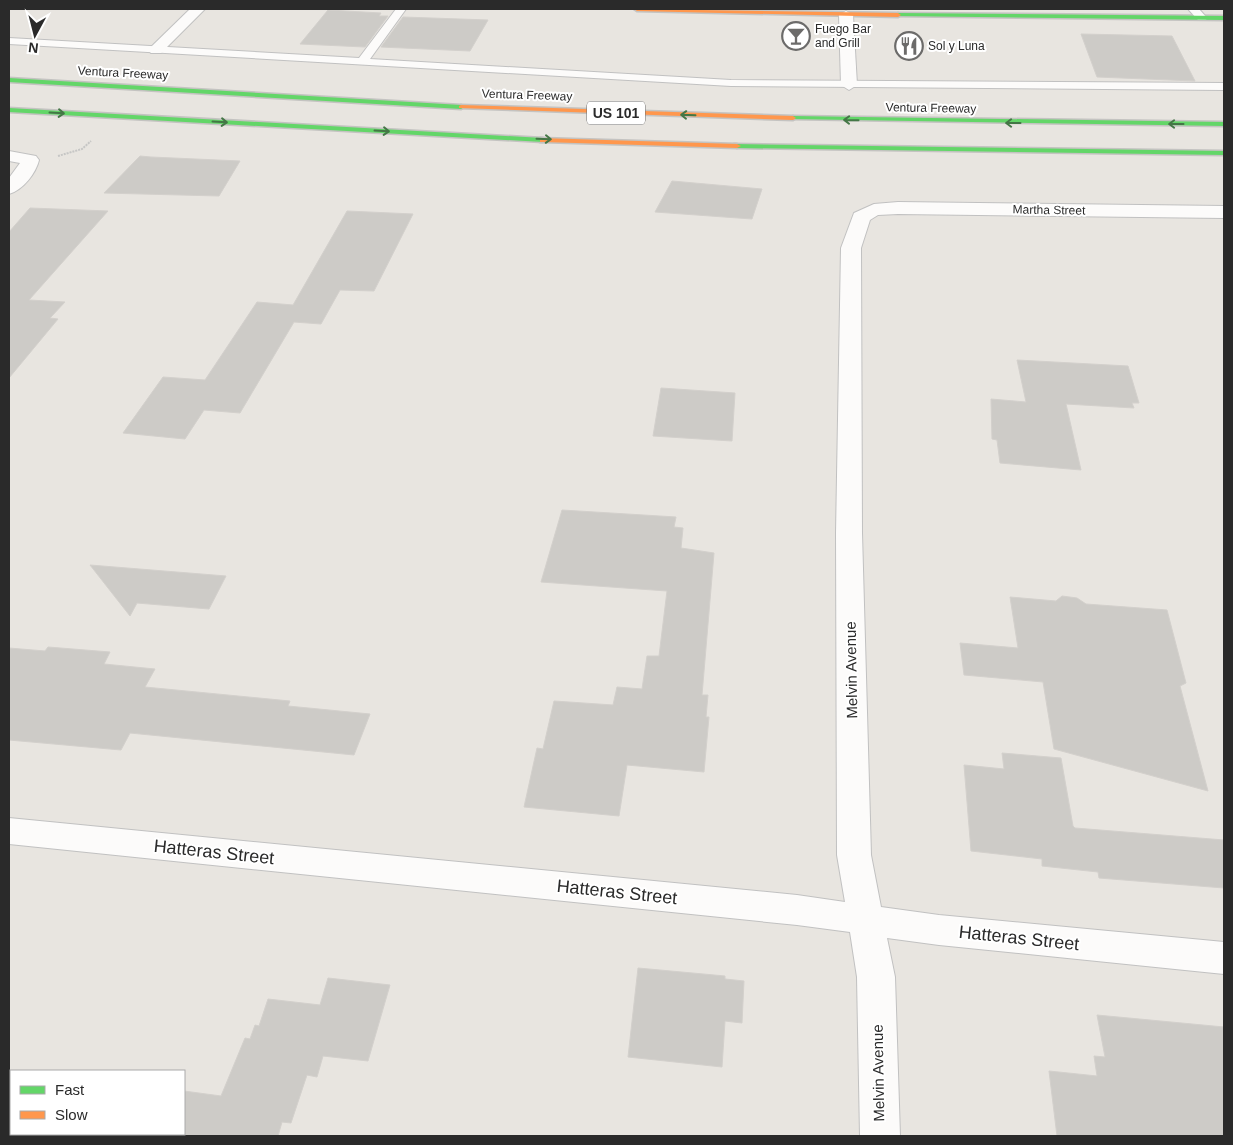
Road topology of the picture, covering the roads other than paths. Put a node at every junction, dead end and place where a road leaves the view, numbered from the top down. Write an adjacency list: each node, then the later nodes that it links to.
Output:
1 (198, 9): 9 (street)
2 (401, 9): 10 (lane)
3 (637, 9): 5 (main road)
4 (1193, 9): 6 (lane)
5 (846, 15): 6 (main road); 12 (street)
6 (1202, 18): 7 (main road)
7 (1224, 18)
8 (9, 42): 9 (lane)
9 (156, 50): 10 (lane)
10 (362, 62): 12 (lane)
11 (9, 80): 15 (main road, Ventura Freeway / US 101, one-way to 11)
12 (849, 85): 13 (lane)
13 (1224, 87)
14 (9, 110): 16 (main road, US 101, one-way to 16)
15 (1224, 124)
16 (1224, 153)
17 (9, 156): 18 (street)
18 (9, 188)
19 (874, 210): 20 (street, Martha Street); 22 (street, Melvin Avenue)
20 (1224, 212)
21 (9, 831): 22 (street, Hatteras Street)
22 (868, 921): 23 (street, Hatteras Street); 24 (street, Melvin Avenue)
23 (1224, 958)
24 (880, 1136)

